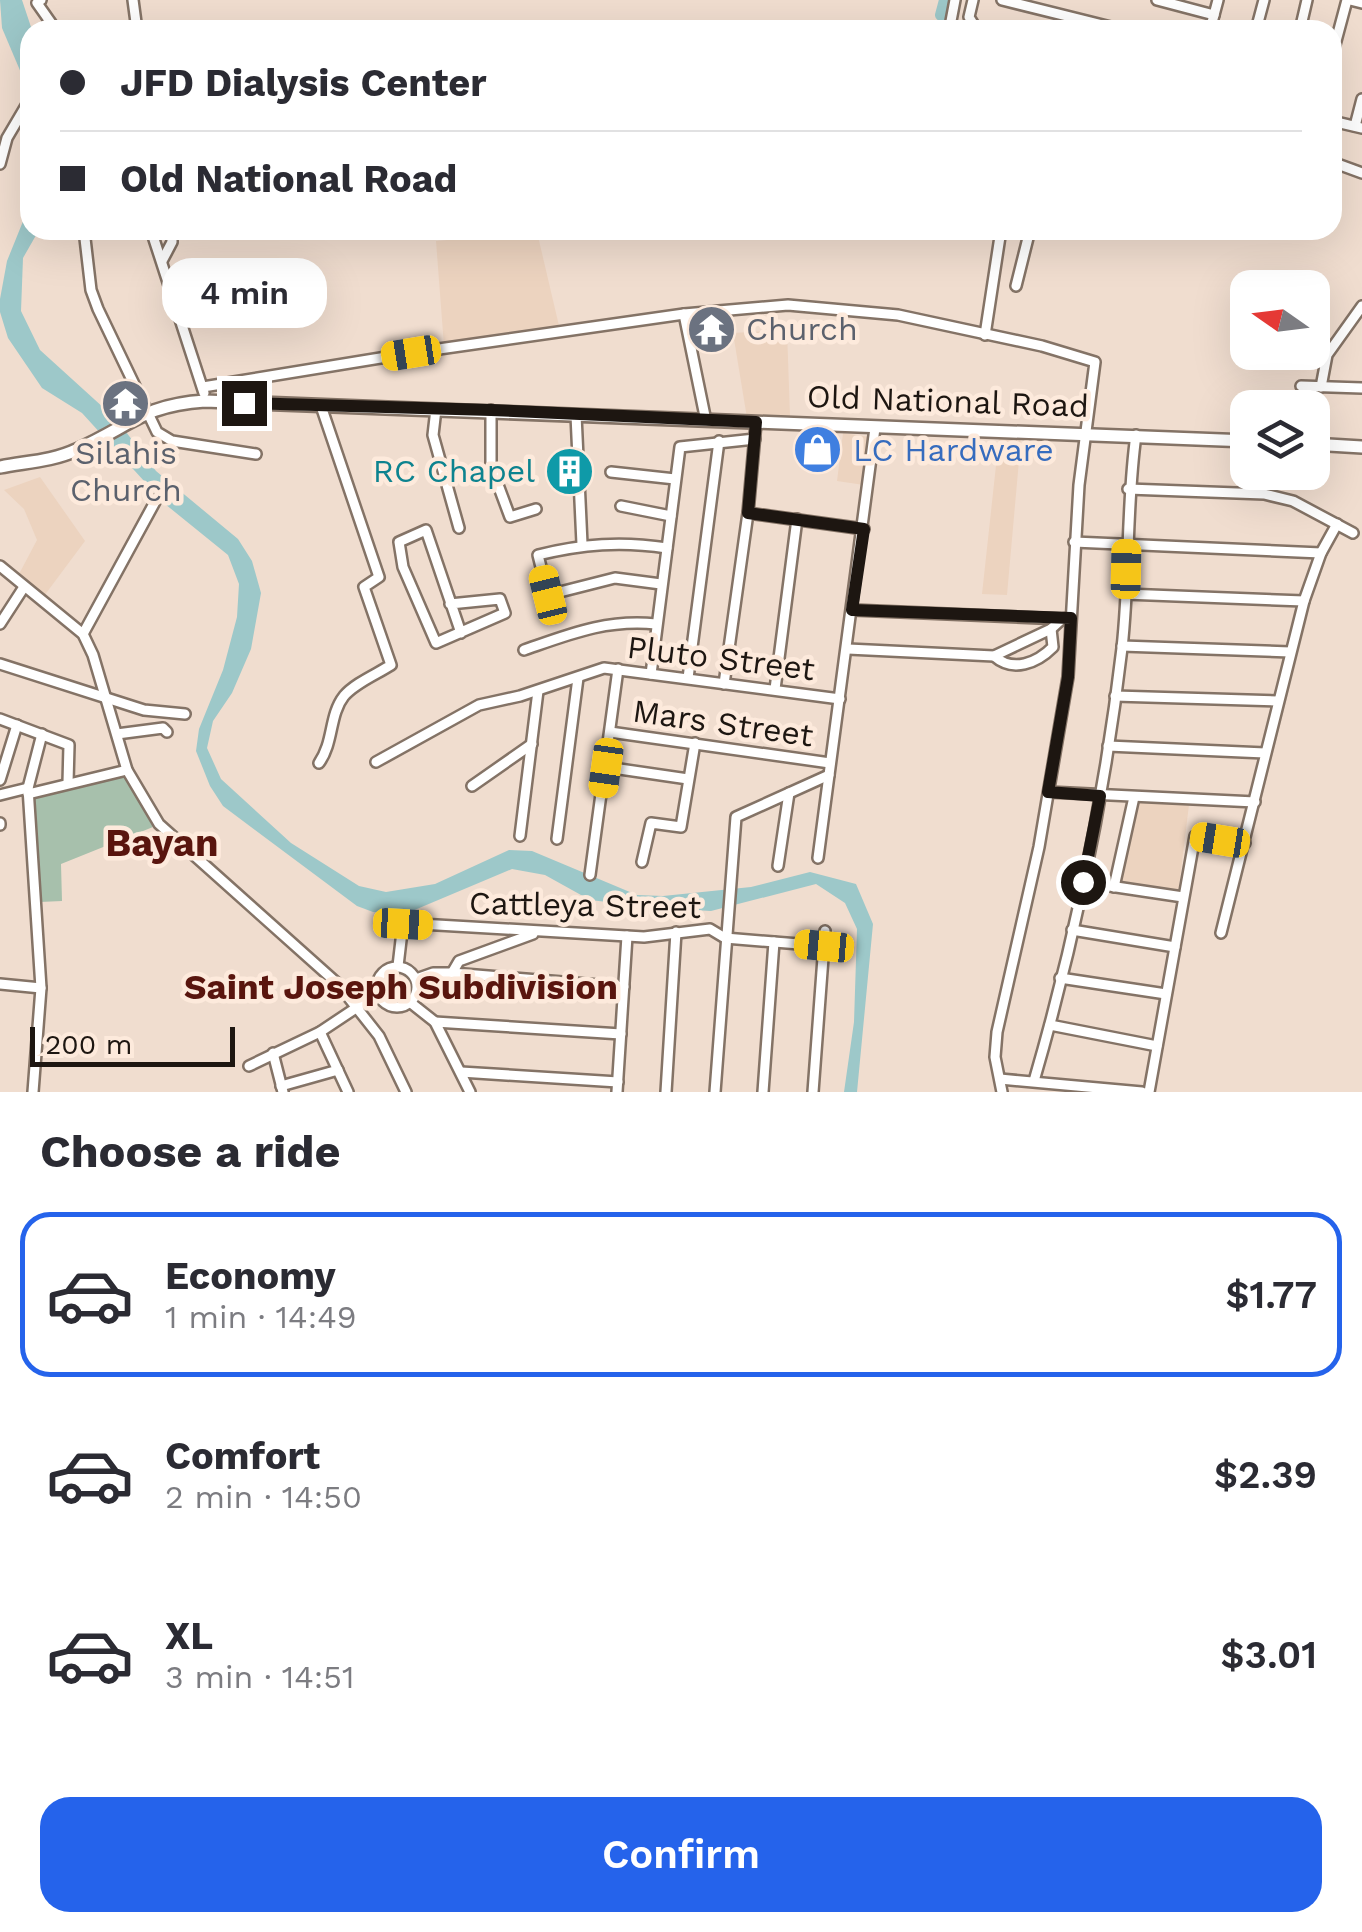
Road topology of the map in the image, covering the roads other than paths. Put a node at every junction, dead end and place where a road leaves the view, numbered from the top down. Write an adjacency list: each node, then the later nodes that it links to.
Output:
1 (1002, 0): 7 (street)
2 (1157, 0): 6 (street)
3 (1218, 0): 6 (street)
4 (1348, 0): 5 (street)
5 (1362, 3)
6 (1214, 15): 8 (street)
7 (1083, 20)
8 (1213, 20)
9 (1362, 100): 11 (street)
10 (20, 112): 12 (street)
11 (1359, 127)
12 (3, 137): 13 (street)
13 (0, 164)
14 (85, 240): 30 (street)
15 (155, 240): 19 (street)
16 (172, 240): 19 (street)
17 (1000, 240): 23 (street)
18 (1028, 240): 20 (street)
19 (162, 261): 27 (street)
20 (1016, 286)
21 (1362, 306): 25 (street)
22 (684, 314): 23 (street); 27 (street); 33 (street)
23 (986, 335): 36 (street)
24 (1301, 386): 25 (street)
25 (1322, 387): 26 (street)
26 (1362, 388)
27 (204, 394): 28 (main road, Old National Road); 30 (main road, Old National Road)
28 (321, 406): 29 (main road, Old National Road); 65 (street)
29 (436, 408): 31 (main road, Old National Road); 55 (street)
30 (148, 410): 43 (street); 44 (main road, Old National Road)
31 (491, 410): 32 (main road, Old National Road); 50 (street)
32 (576, 415): 33 (main road, Old National Road); 59 (street)
33 (706, 420): 34 (main road, Old National Road)
34 (756, 422): 35 (main road, Old National Road); 38 (street)
35 (875, 428): 36 (main road, Old National Road); 56 (street)
36 (1084, 434): 37 (main road, Old National Road); 58 (street)
37 (1136, 435): 39 (main road, Old National Road); 47 (street)
38 (755, 439): 40 (street); 51 (street)
39 (1230, 440)
40 (719, 441): 46 (street); 87 (street)
41 (1330, 445): 42 (main road)
42 (1362, 447)
43 (256, 454)
44 (0, 467)
45 (611, 472): 46 (street)
46 (675, 479): 52 (street)
47 (1128, 490): 54 (street); 60 (street)
48 (156, 500): 77 (street)
49 (621, 506): 52 (street)
50 (536, 509)
51 (748, 513): 53 (street); 88 (street)
52 (670, 516): 61 (street)
53 (798, 519): 56 (street); 89 (street)
54 (1337, 524): 57 (street); 62 (street)
55 (459, 528)
56 (864, 529): 71 (street)
57 (1353, 533)
58 (1074, 542): 60 (street); 72 (street)
59 (582, 544): 61 (street); 66 (street)
60 (1126, 544): 62 (street); 68 (street)
61 (667, 548): 66 (street)
62 (1322, 553): 69 (street)
63 (0, 566): 67 (street)
64 (403, 567): 65 (street); 70 (street); 76 (street)
65 (379, 577): 107 (street)
66 (661, 584): 74 (street)
67 (24, 587): 73 (street); 77 (street)
68 (1126, 594): 69 (street); 78 (street)
69 (1304, 601): 81 (street)
70 (450, 604): 76 (street); 76 (street)
71 (852, 610): 72 (street); 79 (street)
72 (1066, 619): 75 (street); 116 (street)
73 (0, 624)
74 (656, 624): 80 (street); 85 (street)
75 (1051, 629): 82 (street); 82 (street)
76 (461, 633)
77 (82, 634): 93 (street)
78 (1122, 646): 81 (street); 91 (street)
79 (848, 649): 82 (street); 92 (street)
80 (524, 650)
81 (1290, 652): 94 (street)
82 (994, 656)
83 (0, 664): 93 (street)
84 (618, 669): 85 (street, Pluto Street); 86 (street, Pluto Street); 99 (street)
85 (652, 674): 87 (street, Pluto Street)
86 (578, 678): 90 (street, Pluto Street); 123 (street)
87 (688, 678): 88 (street, Pluto Street)
88 (724, 684): 89 (street, Pluto Street)
89 (775, 690): 92 (street, Pluto Street)
90 (538, 691): 103 (street); 106 (street, Pluto Street)
91 (1115, 696): 94 (street); 104 (street)
92 (840, 698): 109 (street)
93 (107, 699): 95 (street); 101 (street)
94 (1277, 702): 105 (street)
95 (185, 714)
96 (0, 719): 97 (street)
97 (17, 725): 100 (street); 112 (street)
98 (167, 732): 101 (street)
99 (610, 732): 102 (street, Mars Street); 108 (street)
100 (42, 734): 113 (street); 115 (street)
101 (116, 734): 110 (street)
102 (695, 742): 109 (street, Mars Street); 111 (street)
103 (532, 744): 114 (street); 122 (street)
104 (1108, 746): 105 (street); 119 (street)
105 (1266, 753): 121 (street)
106 (376, 762)
107 (319, 763)
108 (606, 768): 111 (street); 128 (street)
109 (830, 769): 117 (street); 125 (street)
110 (127, 770): 113 (street); 152 (street)
111 (688, 779): 126 (street)
112 (0, 780)
113 (68, 783): 115 (street)
114 (472, 786)
115 (28, 791): 118 (street); 148 (street)
116 (1048, 792): 119 (street); 162 (street)
117 (789, 793): 127 (street); 138 (street)
118 (0, 795)
119 (1100, 796): 120 (street); 129 (street)
120 (1134, 797): 121 (street); 130 (street)
121 (1255, 802): 124 (street)
122 (520, 836)
123 (557, 839)
124 (1245, 844): 131 (street); 136 (street)
125 (818, 858)
126 (642, 862)
127 (778, 866)
128 (590, 875)
129 (1083, 882): 130 (street); 133 (street)
130 (1114, 887): 131 (street)
131 (1183, 897): 141 (street)
132 (825, 930): 140 (street)
133 (1072, 930): 141 (street); 144 (street)
134 (540, 932): 137 (street, Cattleya Street); 142 (street, Cattleya Street); 143 (street)
135 (676, 932): 137 (street, Cattleya Street); 138 (street, Cattleya Street); 170 (street)
136 (1221, 933)
137 (626, 936): 147 (street)
138 (726, 938): 139 (street, Cattleya Street); 171 (street)
139 (774, 942): 140 (street, Cattleya Street); 172 (street)
140 (824, 946): 173 (street)
141 (1175, 947): 150 (street)
142 (398, 966): 145 (street); 149 (street)
143 (452, 973): 145 (street); 147 (street)
144 (1060, 978): 150 (street); 154 (street)
145 (416, 980): 151 (street)
146 (0, 984): 148 (street)
147 (624, 986): 156 (street)
148 (41, 988): 166 (street)
149 (377, 994): 151 (street); 152 (street)
150 (1166, 994): 157 (street)
151 (411, 1003): 153 (street)
152 (357, 1008): 155 (street); 168 (street)
153 (435, 1022): 156 (street); 161 (street)
154 (1050, 1025): 157 (street); 163 (street)
155 (320, 1032): 158 (street); 160 (street)
156 (621, 1034): 164 (street)
157 (1157, 1046): 175 (street)
158 (273, 1053): 159 (street); 165 (street)
159 (250, 1066)
160 (338, 1070): 165 (street); 167 (street)
161 (461, 1072): 164 (street); 169 (street)
162 (1000, 1080): 163 (street); 174 (street)
163 (1034, 1082): 175 (street)
164 (618, 1087)
165 (282, 1089)
166 (33, 1092)
167 (348, 1092)
168 (406, 1092)
169 (470, 1092)
170 (666, 1092)
171 (715, 1092)
172 (762, 1092)
173 (813, 1092)
174 (1002, 1092)
175 (1146, 1092)

